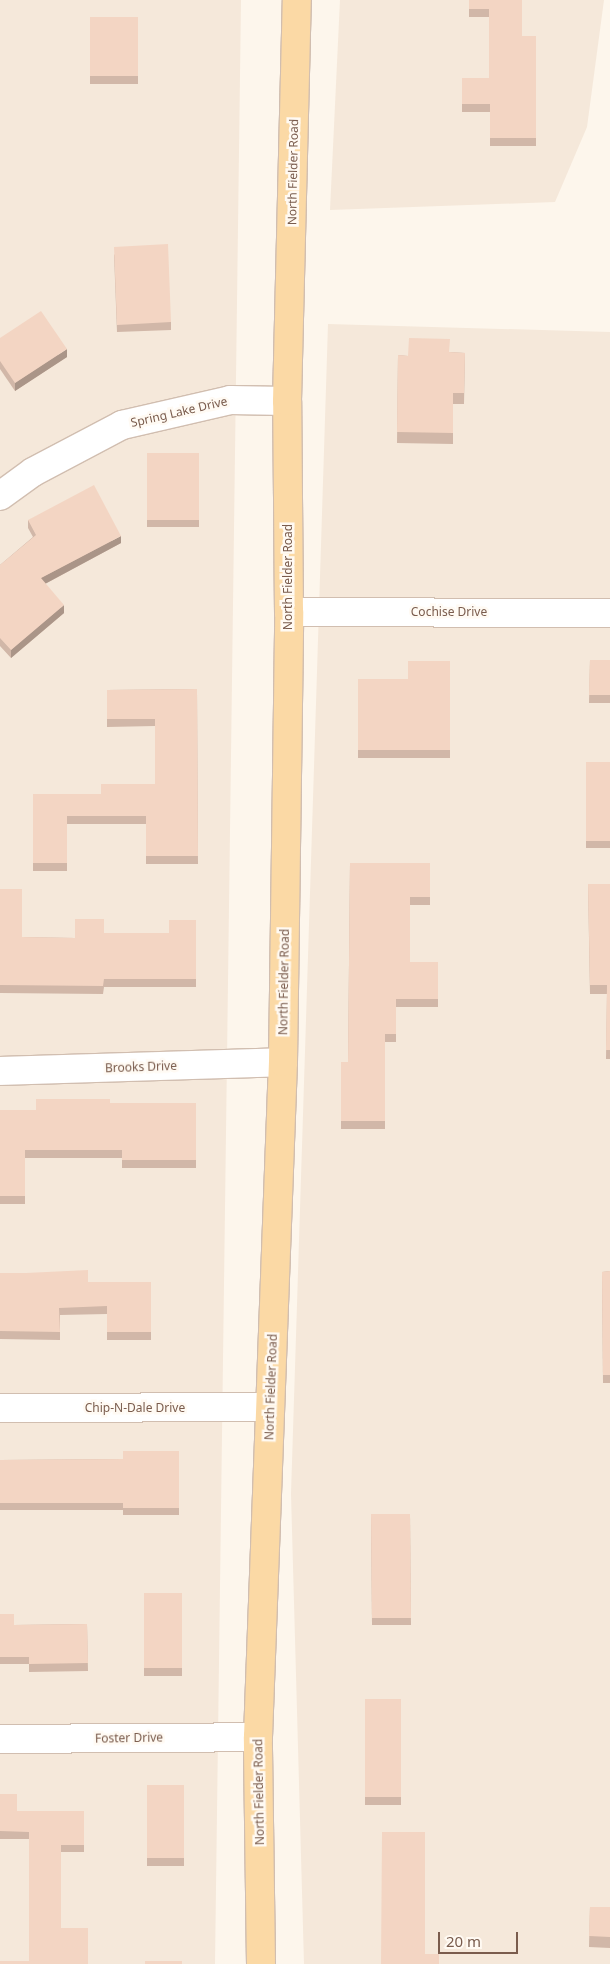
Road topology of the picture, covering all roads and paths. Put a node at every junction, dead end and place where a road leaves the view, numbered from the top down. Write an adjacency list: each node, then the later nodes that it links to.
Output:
1 (297, 0): 2 (main road, North Fielder Road)
2 (287, 402): 3 (street, Spring Lake Drive); 4 (main road, North Fielder Road)
3 (0, 496)
4 (289, 612): 5 (street, Cochise Drive); 6 (main road, North Fielder Road)
5 (610, 613)
6 (283, 1062): 7 (street, Brooks Drive); 8 (main road, North Fielder Road)
7 (0, 1071)
8 (270, 1407): 9 (street, Chip-N-Dale Drive); 10 (main road, North Fielder Road)
9 (0, 1408)
10 (258, 1737): 11 (street, Foster Drive); 12 (main road, North Fielder Road)
11 (0, 1740)
12 (261, 1964)

